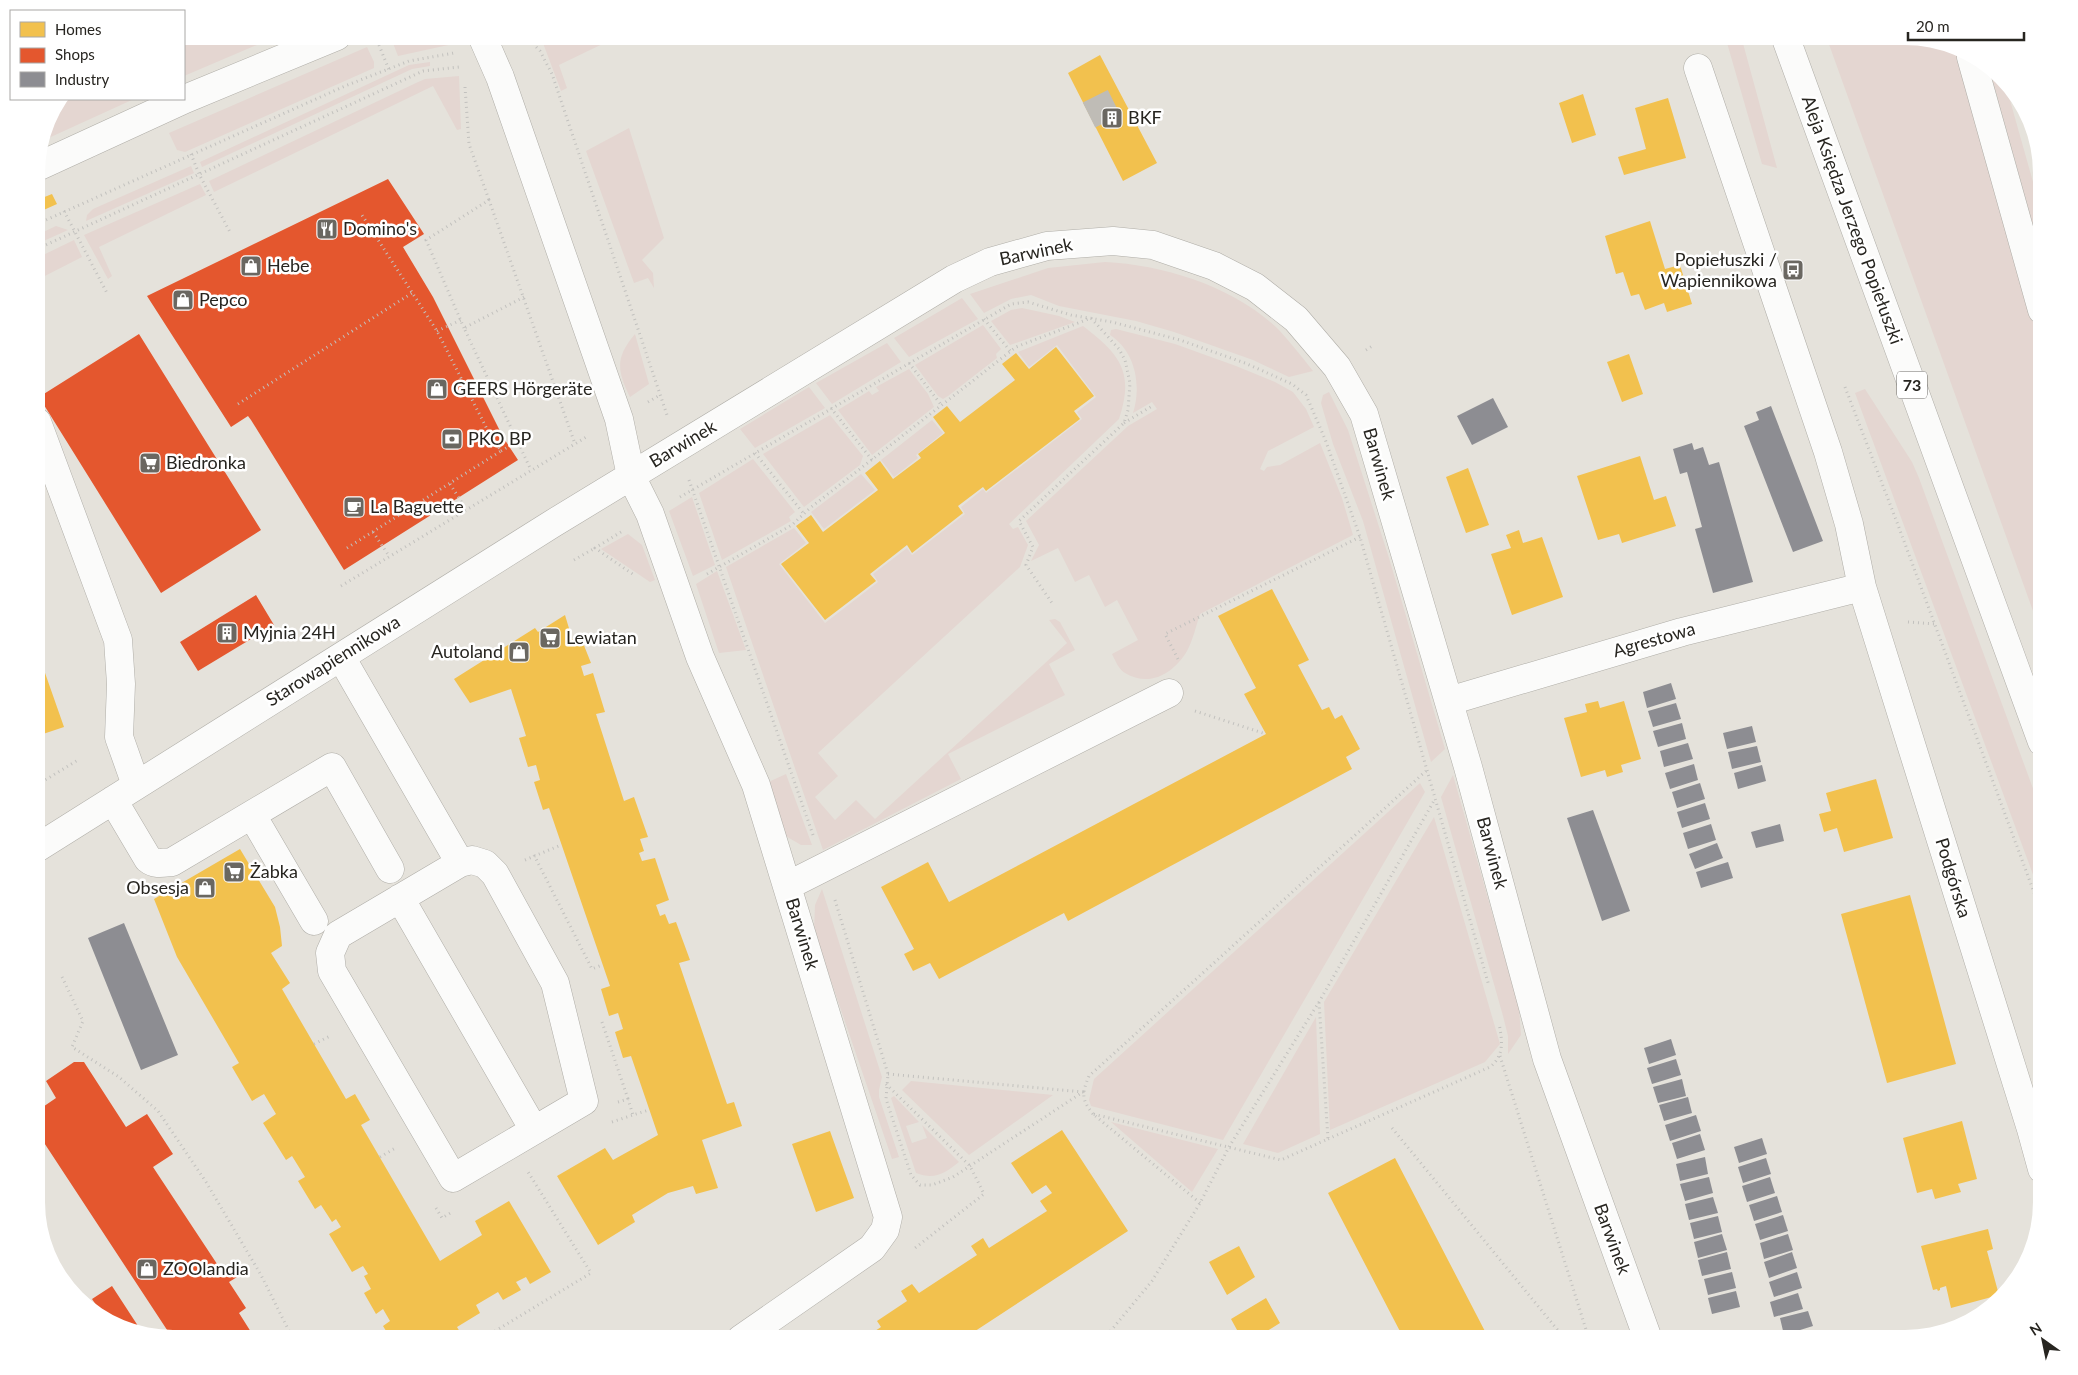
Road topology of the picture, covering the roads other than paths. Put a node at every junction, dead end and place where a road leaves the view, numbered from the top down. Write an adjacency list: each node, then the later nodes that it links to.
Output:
1 (316, 45): 7 (street)
2 (473, 45): 11 (street, Barwinek)
3 (1787, 45): 16 (street, Aleja Księdza Jerzego Popiełuszki / 73)
4 (1973, 65): 9 (street)
5 (1698, 68): 12 (street, Podgórska)
6 (185, 100): 8 (street)
7 (185, 100)
8 (45, 163)
9 (2033, 278)
10 (45, 446): 17 (street)
11 (631, 476): 13 (street, Starowapiennikowa); 15 (street, Barwinek); 23 (street, Barwinek)
12 (1862, 587): 15 (street, Agrestowa); 27 (street, Podgórska)
13 (341, 657): 17 (street, Starowapiennikowa); 21 (street)
14 (1169, 693): 23 (street)
15 (1449, 700): 29 (street, Barwinek)
16 (2033, 717)
17 (136, 785): 18 (street, Starowapiennikowa)
18 (113, 800): 19 (street); 20 (street, Starowapiennikowa)
19 (252, 814): 22 (street); 25 (street)
20 (45, 842)
21 (460, 863): 24 (street); 26 (street)
22 (390, 869)
23 (788, 886): 28 (street, Barwinek)
24 (400, 898): 26 (street); 26 (street)
25 (314, 921)
26 (534, 1130)
27 (2033, 1134)
28 (754, 1330)
29 (1645, 1330)

